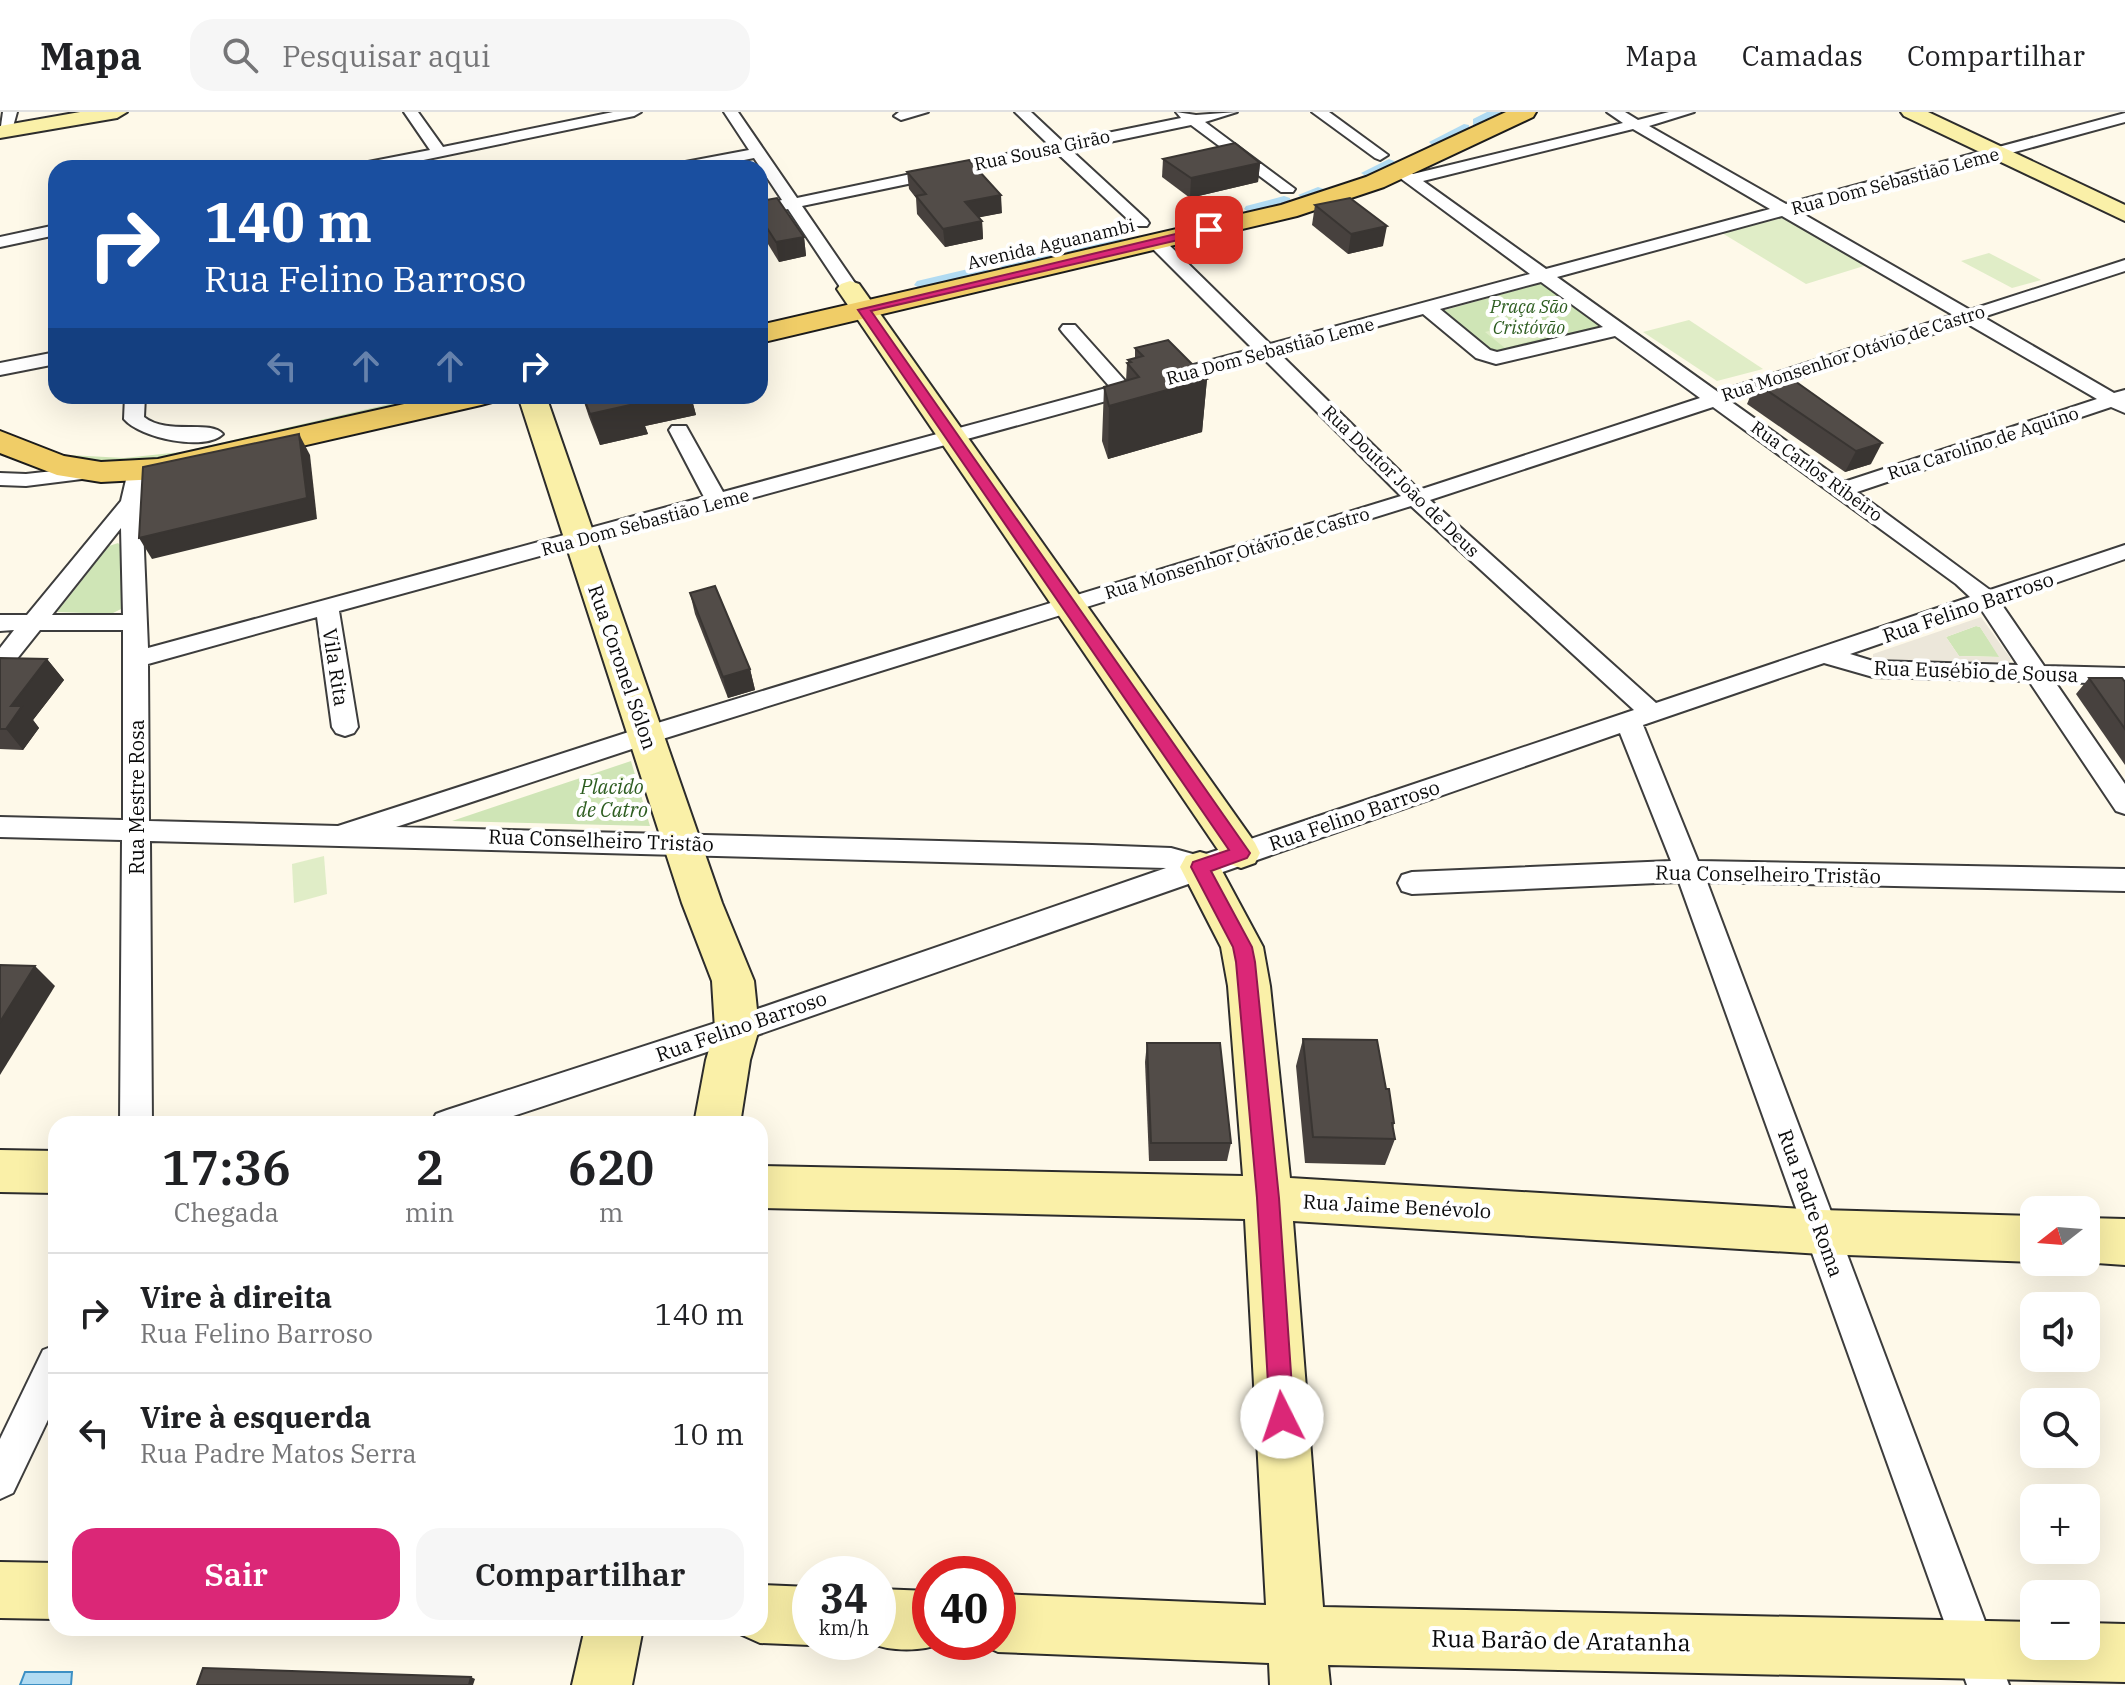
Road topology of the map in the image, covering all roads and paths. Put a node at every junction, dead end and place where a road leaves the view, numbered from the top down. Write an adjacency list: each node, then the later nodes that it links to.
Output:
1 (117, 112): 16 (street)
2 (411, 112): 21 (street)
3 (731, 112): 22 (street)
4 (921, 112): 14 (street)
5 (1022, 112): 20 (street, Rua Doutor João de Deus)
6 (1230, 112): 15 (street, Rua Sousa Girão)
7 (1319, 112): 29 (street, Rua Carlos Ribeiro)
8 (1471, 112): 29 (main road, Avenida Aguanambi)
9 (1525, 112): 29 (main road, Avenida Aguanambi)
10 (1614, 112): 19 (street)
11 (1687, 112): 19 (street)
12 (1911, 112): 23 (street)
13 (625, 113): 21 (street)
14 (901, 116)
15 (1188, 116): 20 (street, Rua Sousa Girão); 30 (street)
16 (63, 117): 18 (street)
17 (2125, 117): 23 (street, Rua Dom Sebastião Leme)
18 (6, 125)
19 (1636, 125): 29 (street); 33 (street)
20 (1059, 146): 31 (street, Rua Sousa Girão); 36 (street, Rua Doutor João de Deus)
21 (442, 152): 24 (street); 25 (street)
22 (758, 153): 26 (street); 27 (street)
23 (1998, 153): 33 (street, Rua Dom Sebastião Leme); 34 (street)
24 (402, 160)
25 (446, 160)
26 (722, 160)
27 (763, 160)
28 (768, 167): 31 (street)
29 (1397, 168): 30 (main road, Avenida Aguanambi); 36 (main road, Avenida Aguanambi); 39 (street, Rua Carlos Ribeiro)
30 (1287, 189): 36 (main road, Avenida Aguanambi)
31 (795, 203): 32 (street, Rua Sousa Girão); 40 (street)
32 (768, 208)
33 (1784, 211): 39 (street, Rua Dom Sebastião Leme); 43 (street)
34 (2125, 214)
35 (48, 232): 37 (street)
36 (1148, 233): 40 (main road, Avenida Aguanambi); 47 (street, Rua Doutor João de Deus)
37 (0, 242)
38 (2125, 265): 43 (street, Rua Monsenhor Otávio de Castro)
39 (1544, 276): 41 (street, Rua Dom Sebastião Leme); 45 (street, Rua Carlos Ribeiro)
40 (857, 300): 42 (main road, Avenida Aguanambi); 46 (main road, Avenida Aguanambi); 60 (street)
41 (1427, 308): 45 (street); 47 (street, Rua Dom Sebastião Leme)
42 (768, 309)
43 (1970, 315): 51 (street, Rua Monsenhor Otávio de Castro); 52 (street)
44 (1069, 329): 50 (street)
45 (1619, 329): 51 (street, Rua Carlos Ribeiro)
46 (768, 331)
47 (1268, 351): 50 (street, Rua Dom Sebastião Leme); 66 (street, Rua Doutor João de Deus)
48 (48, 360): 49 (street)
49 (0, 369)
50 (1124, 391): 60 (street, Rua Dom Sebastião Leme)
51 (1716, 397): 65 (street, Rua Carlos Ribeiro); 66 (street, Rua Monsenhor Otávio de Castro)
52 (2121, 401): 65 (street, Rua Carolino de Aquino)
53 (135, 404): 59 (street)
54 (346, 404): 59 (main road)
55 (446, 404): 62 (main road)
56 (535, 404): 69 (street, Rua Coronel Sólon)
57 (0, 412): 59 (main road)
58 (679, 430): 68 (street)
59 (213, 434)
60 (951, 438): 68 (street, Rua Dom Sebastião Leme); 72 (street)
61 (0, 441): 63 (main road)
62 (136, 471): 63 (main road); 67 (street, Rua Mestre Rosa)
63 (101, 472): 64 (street)
64 (0, 479)
65 (1842, 490): 71 (street, Rua Carlos Ribeiro)
66 (1415, 498): 72 (street, Rua Monsenhor Otávio de Castro); 82 (street, Rua Doutor João de Deus)
67 (131, 502): 74 (street, Rua Mestre Rosa); 76 (street)
68 (718, 503): 69 (street, Rua Dom Sebastião Leme)
69 (578, 540): 73 (street, Rua Dom Sebastião Leme); 84 (street, Rua Coronel Sólon)
70 (2125, 552): 71 (street, Rua Felino Barroso)
71 (1986, 599): 77 (street, Rua Felino Barroso); 80 (street, Rua Carlos Ribeiro)
72 (1069, 605): 84 (street, Rua Monsenhor Otávio de Castro); 90 (street)
73 (327, 607): 78 (street, Rua Dom Sebastião Leme); 83 (street, Vila Rita)
74 (133, 622): 76 (street); 78 (street, Rua Mestre Rosa)
75 (0, 623): 76 (street)
76 (33, 623): 79 (street)
77 (1828, 656): 80 (street, Rua Eusébio de Sousa); 82 (street, Rua Felino Barroso)
78 (136, 659): 87 (street, Rua Mestre Rosa)
79 (0, 664)
80 (2036, 674): 81 (street, Rua Eusébio de Sousa); 85 (street, Rua Carlos Ribeiro)
81 (2125, 676)
82 (1641, 719): 90 (street, Rua Felino Barroso); 92 (street, Rua Padre Roma)
83 (345, 727)
84 (647, 735): 88 (street, Rua Monsenhor Otávio de Castro); 89 (street, Rua Coronel Sólon)
85 (2121, 793)
86 (0, 827): 87 (street, Rua Conselheiro Tristão)
87 (135, 830): 88 (street, Rua Conselheiro Tristão); 96 (street, Rua Mestre Rosa)
88 (347, 833): 89 (street, Rua Conselheiro Tristão)
89 (683, 843): 91 (street, Rua Conselheiro Tristão); 95 (street, Rua Coronel Sólon)
90 (1241, 853): 91 (street, Rua Felino Barroso)
91 (1200, 867): 95 (street, Rua Felino Barroso); 102 (street)
92 (1689, 871): 93 (street, Rua Conselheiro Tristão); 94 (street, Rua Conselheiro Tristão); 103 (street, Rua Padre Roma)
93 (2125, 880)
94 (1412, 883)
95 (737, 1029): 97 (street, Rua Felino Barroso); 98 (street, Rua Coronel Sólon)
96 (136, 1116)
97 (471, 1116)
98 (718, 1116)
99 (0, 1171): 100 (street)
100 (48, 1172)
101 (768, 1187): 102 (street, Rua Jaime Benévolo)
102 (1268, 1198): 103 (street, Rua Jaime Benévolo); 116 (street)
103 (1821, 1232): 104 (street, Rua Jaime Benévolo); 117 (street, Rua Padre Roma)
104 (2020, 1239)
105 (2100, 1241): 106 (street)
106 (2125, 1242)
107 (48, 1380): 108 (street)
108 (0, 1480)
109 (0, 1590): 110 (street)
110 (48, 1591)
111 (768, 1614): 112 (street)
112 (792, 1615)
113 (1016, 1625): 116 (street, Rua Barão de Aratanha)
114 (612, 1636): 118 (street)
115 (2125, 1653): 117 (street, Rua Barão de Aratanha)
116 (1298, 1660): 117 (street, Rua Barão de Aratanha)
117 (1981, 1666)
118 (602, 1685)

